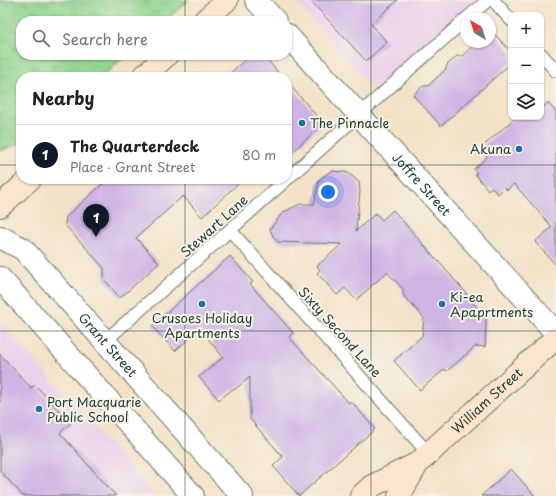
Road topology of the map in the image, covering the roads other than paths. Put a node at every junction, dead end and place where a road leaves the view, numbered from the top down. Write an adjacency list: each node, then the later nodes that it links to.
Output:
1 (227, 0): 6 (street)
2 (256, 0): 7 (street)
3 (488, 0): 5 (lane, Stewart Lane)
4 (493, 0): 8 (lane)
5 (475, 12)
6 (209, 16)
7 (270, 16)
8 (508, 17)
9 (460, 25): 15 (lane, Stewart Lane)
10 (292, 41): 15 (street, Joffre Street)
11 (544, 57): 13 (lane)
12 (161, 60): 14 (street)
13 (556, 71)
14 (148, 72)
15 (359, 115): 16 (lane, Stewart Lane); 23 (street, Joffre Street)
16 (292, 175)
17 (24, 184): 19 (street)
18 (282, 184): 20 (lane, Stewart Lane)
19 (0, 206)
20 (230, 230): 25 (lane, Stewart Lane); 26 (lane, Sixty Second Lane)
21 (0, 238): 25 (street, Grant Street)
22 (0, 278): 27 (street)
23 (556, 333)
24 (556, 338): 26 (street, William Street)
25 (105, 341): 28 (street, Grant Street)
26 (423, 458): 29 (street, William Street); 30 (street, William Street)
27 (193, 496)
28 (242, 496)
29 (361, 496)
30 (399, 496)

